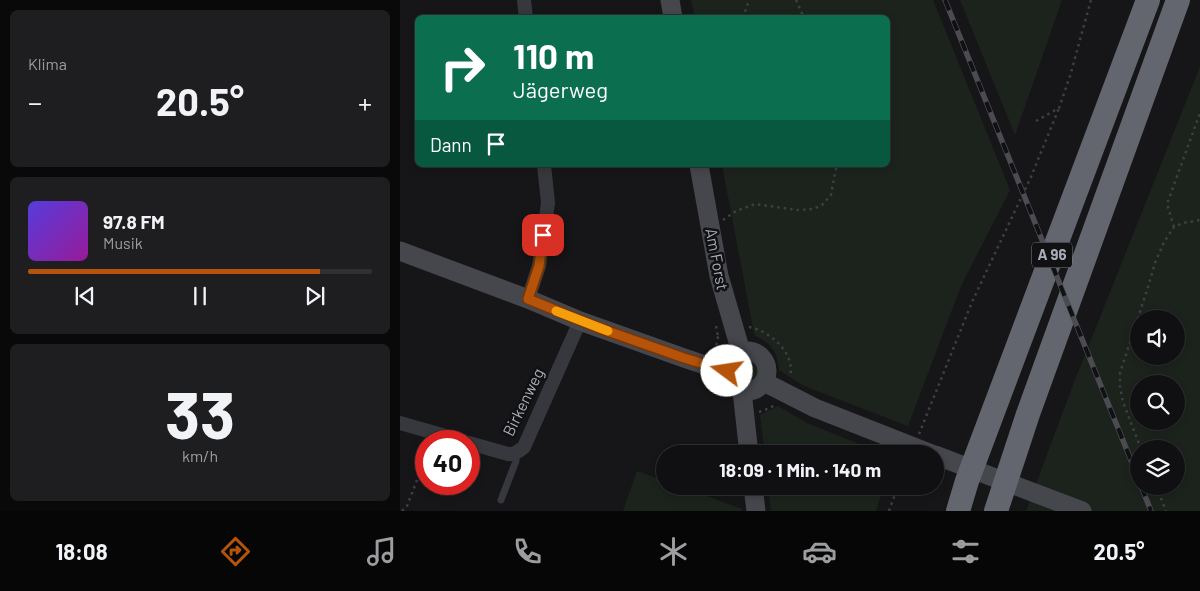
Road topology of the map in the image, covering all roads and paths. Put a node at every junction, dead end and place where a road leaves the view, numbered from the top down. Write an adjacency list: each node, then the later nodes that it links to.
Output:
1 (524, 0): 8 (street)
2 (670, 0): 9 (street)
3 (749, 0): 10 (path)
4 (796, 0): 11 (path)
5 (1091, 0): 12 (path)
6 (1148, 0): 47 (highway, A 96)
7 (1178, 0): 48 (highway, A 96)
8 (526, 15)
9 (672, 15)
10 (744, 15)
11 (803, 15)
12 (1059, 108): 14 (path); 35 (path)
13 (1200, 113): 20 (path)
14 (1036, 120)
15 (544, 167): 22 (street)
16 (699, 167): 24 (street, Am Forst)
17 (837, 167): 18 (path)
18 (723, 220)
19 (1200, 220): 20 (path)
20 (1174, 227): 32 (path)
21 (400, 251): 22 (street)
22 (528, 299): 23 (street)
23 (580, 321): 27 (street); 37 (street, Birkenweg)
24 (734, 331): 25 (street, Am Forst); 26 (path)
25 (741, 352): 27 (street); 28 (street)
26 (712, 354)
27 (727, 371): 29 (street)
28 (764, 382): 29 (street); 34 (street)
29 (742, 391): 33 (street)
30 (400, 423): 31 (street)
31 (424, 430)
32 (1138, 440)
33 (748, 445)
34 (909, 445)
35 (929, 445)
36 (480, 446): 37 (street, Birkenweg)
37 (516, 452): 43 (lane)
38 (944, 459): 49 (street)
39 (415, 485): 44 (path)
40 (754, 495): 45 (street)
41 (895, 495): 46 (path)
42 (1160, 495): 50 (path)
43 (501, 500)
44 (402, 511)
45 (756, 511)
46 (889, 511)
47 (958, 511)
48 (996, 511)
49 (1082, 511)
50 (1166, 511)

